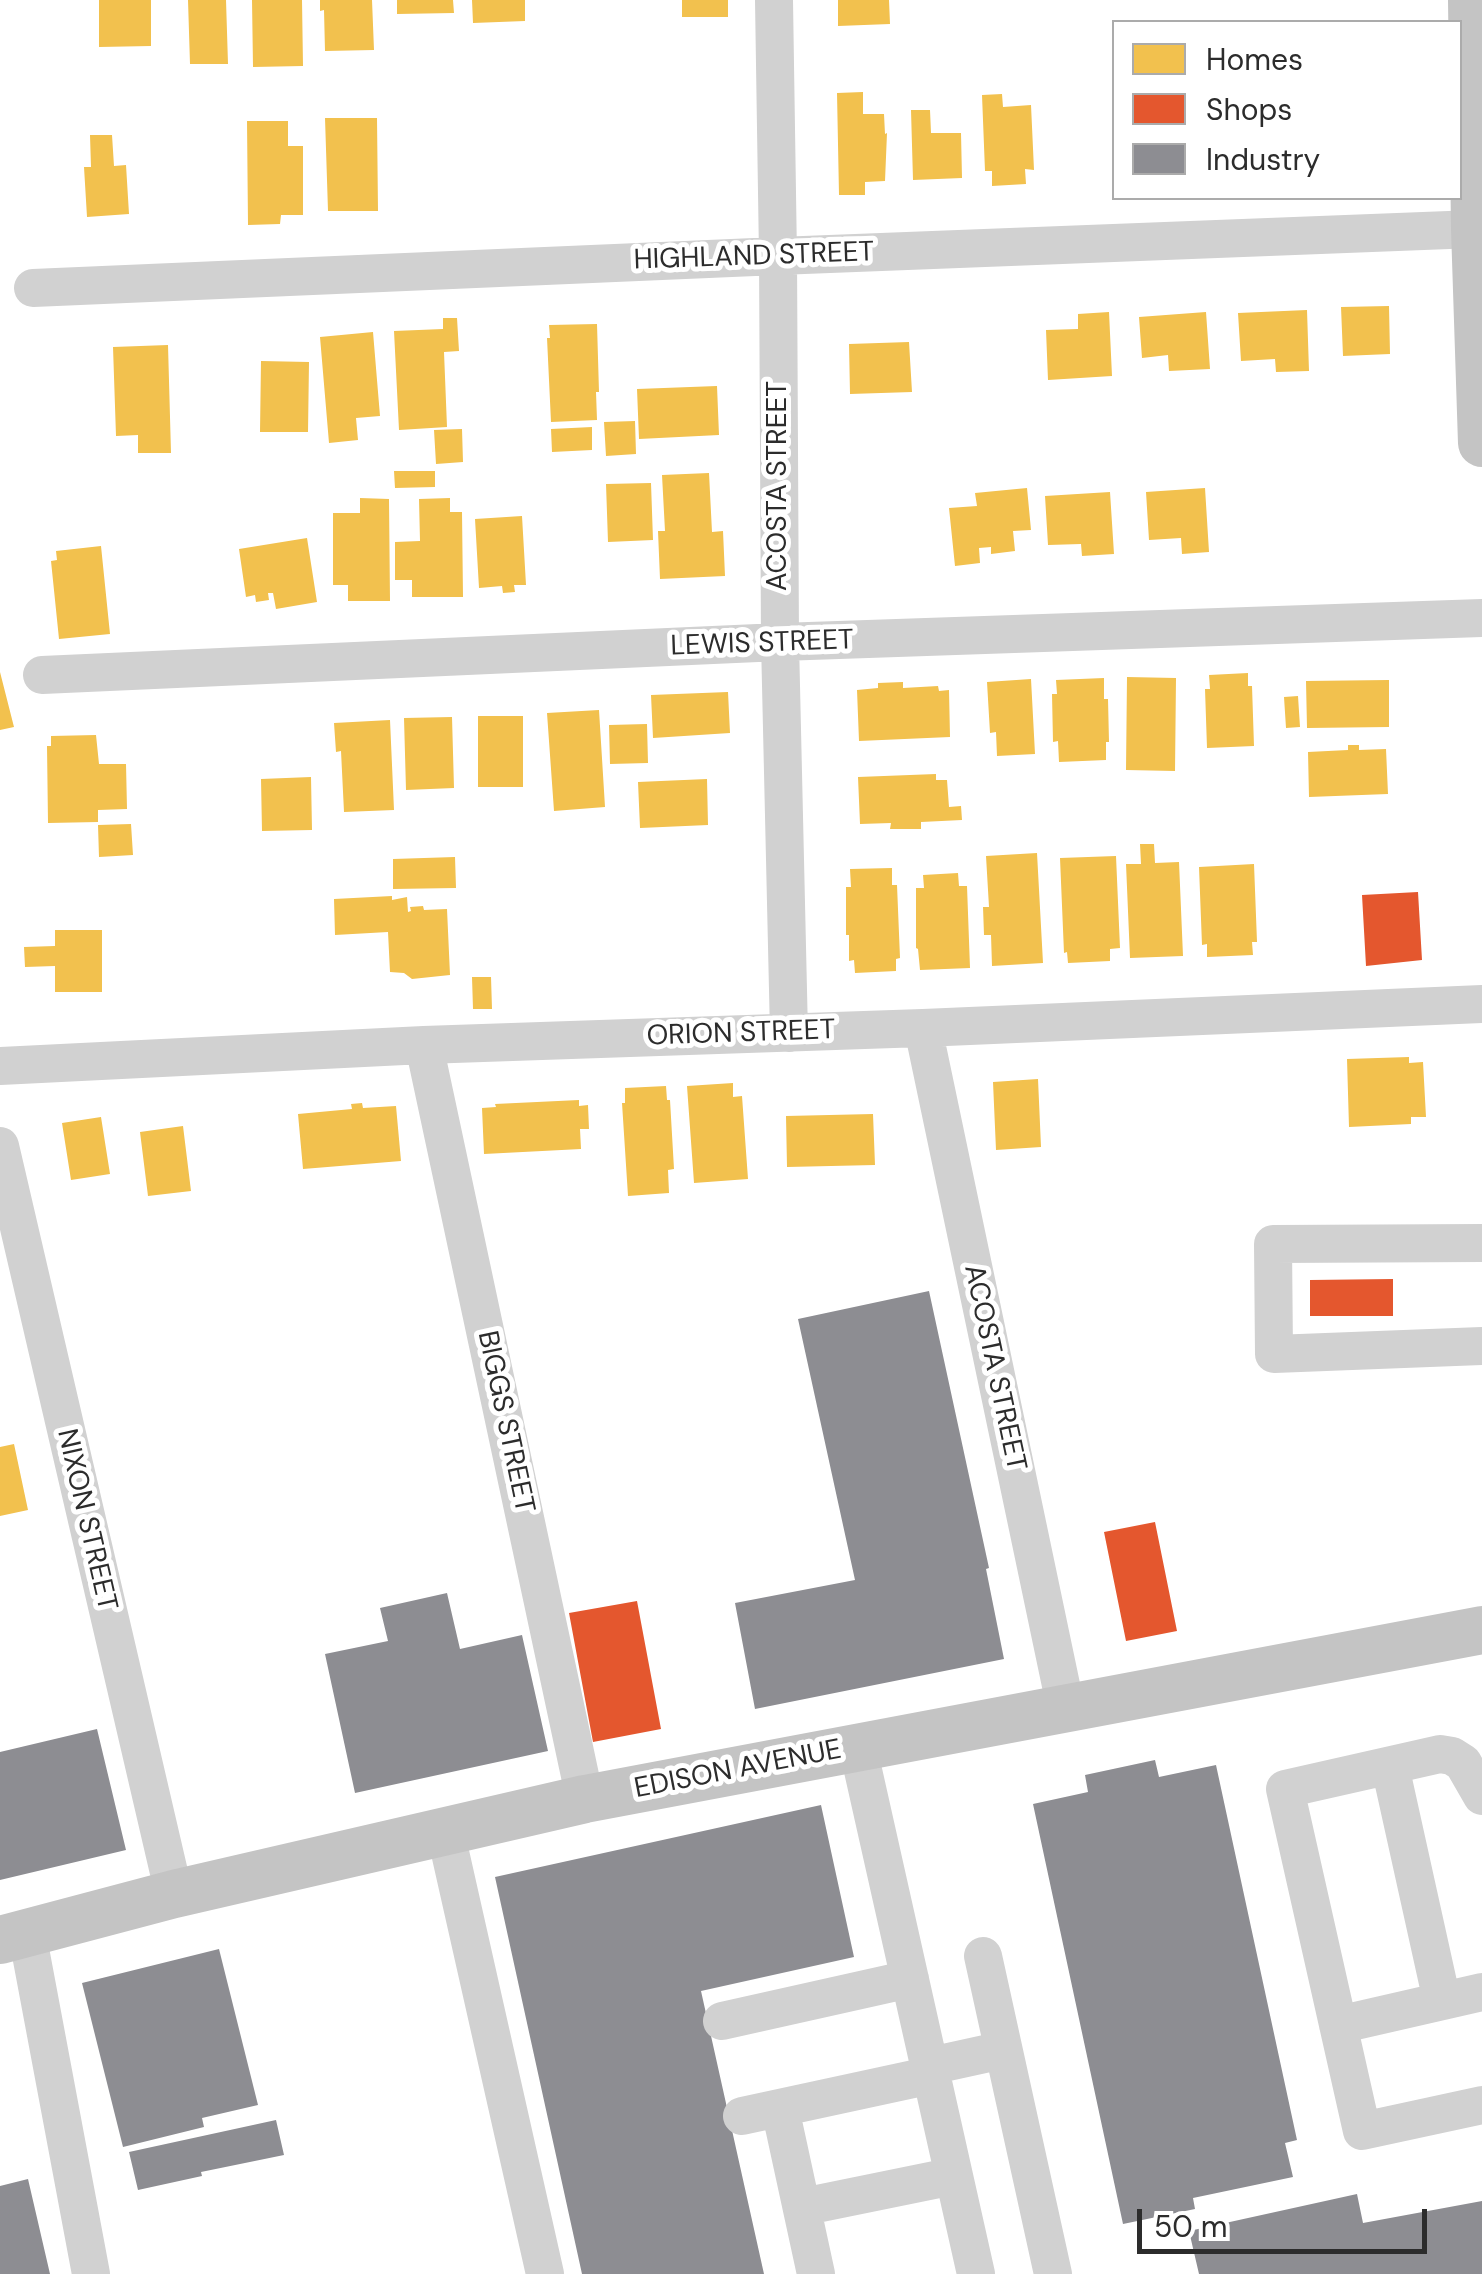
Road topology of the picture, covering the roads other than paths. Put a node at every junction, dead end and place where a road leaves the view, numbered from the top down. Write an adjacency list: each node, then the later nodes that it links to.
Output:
1 (774, 0): 4 (street, ACOSTA STREET)
2 (1472, 0): 3 (main road)
3 (1475, 229): 4 (street, HIGHLAND STREET); 6 (main road)
4 (778, 256): 5 (street, HIGHLAND STREET); 8 (street, ACOSTA STREET)
5 (33, 288)
6 (1482, 443)
7 (1482, 618): 8 (street, LEWIS STREET)
8 (780, 642): 9 (street, LEWIS STREET); 12 (street, ACOSTA STREET)
9 (42, 675)
10 (1482, 1004): 11 (street, ORION STREET)
11 (923, 1028): 12 (street, ORION STREET); 19 (street, ACOSTA STREET)
12 (789, 1032): 13 (street, ORION STREET)
13 (424, 1044): 14 (street, ORION STREET); 23 (street, BIGGS STREET)
14 (0, 1066)
15 (0, 1146): 25 (street, NIXON STREET)
16 (1482, 1242): 17 (street)
17 (1482, 1346)
18 (1482, 1630): 19 (main road, EDISON AVENUE)
19 (1066, 1708): 20 (main road, EDISON AVENUE)
20 (858, 1748): 23 (main road, EDISON AVENUE); 28 (street)
21 (1390, 1766): 22 (street); 30 (street); 32 (street)
22 (1482, 1796)
23 (584, 1799): 24 (main road, EDISON AVENUE)
24 (446, 1830): 25 (main road, EDISON AVENUE); 41 (street)
25 (174, 1894): 26 (main road, EDISON AVENUE)
26 (13, 1936): 40 (street)
27 (983, 1956): 33 (street)
28 (910, 1979): 31 (street); 34 (street)
29 (1482, 1992): 30 (street)
30 (1442, 2001): 32 (street)
31 (722, 2021)
32 (1338, 2025): 35 (street)
33 (1004, 2050): 34 (street); 44 (street)
34 (931, 2071): 36 (street); 38 (street)
35 (1482, 2106)
36 (780, 2108): 37 (street); 39 (street)
37 (742, 2116)
38 (954, 2176): 39 (street); 43 (street)
39 (802, 2207): 42 (street)
40 (91, 2274)
41 (545, 2274)
42 (816, 2274)
43 (976, 2274)
44 (1053, 2274)

